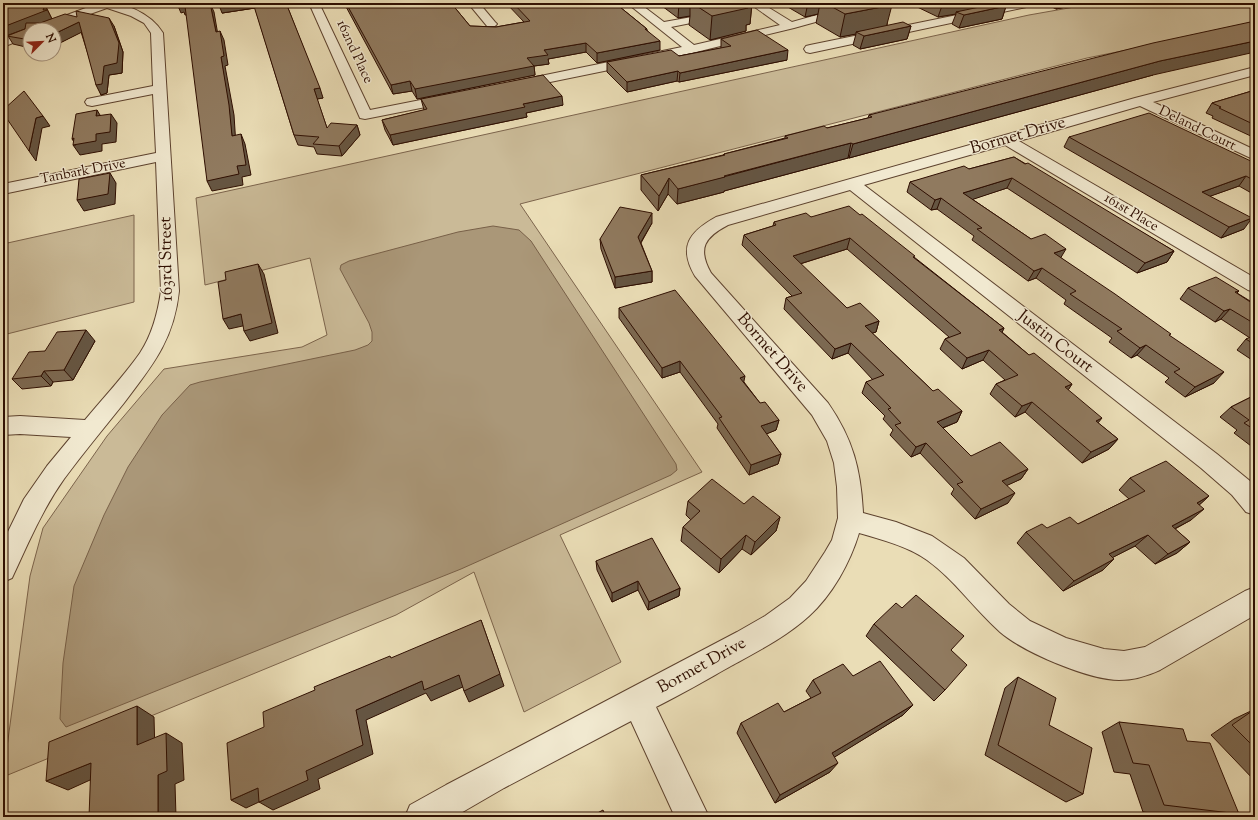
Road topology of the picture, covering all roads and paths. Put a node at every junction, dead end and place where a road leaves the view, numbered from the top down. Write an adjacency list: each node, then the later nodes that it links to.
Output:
1 (314, 3): 24 (street, 162nd Place)
2 (473, 3): 13 (street)
3 (632, 3): 14 (street)
4 (692, 3): 14 (street)
5 (754, 3): 15 (street)
6 (1031, 3): 16 (street)
7 (106, 4): 12 (street); 23 (street, 163rd Street)
8 (821, 7): 10 (street)
9 (893, 8): 10 (street)
10 (834, 14): 15 (street)
11 (906, 19): 16 (street)
12 (56, 22)
13 (491, 24)
14 (661, 26): 19 (street)
15 (790, 26): 19 (street)
16 (918, 26): 20 (street)
17 (22, 35): 18 (street)
18 (3, 43)
19 (692, 49): 22 (street)
20 (810, 49)
21 (1255, 71): 25 (street, Bormet Drive)
22 (503, 87)
23 (160, 89): 26 (street); 28 (street, 163rd Street)
24 (465, 95)
25 (1140, 101): 27 (street, Bormet Drive); 29 (street, Deland Court)
26 (92, 102)
27 (1007, 140): 30 (street, Bormet Drive); 32 (street, 161st Place)
28 (164, 156): 31 (street, Tanbark Drive); 34 (street, 163rd Street)
29 (1255, 156)
30 (851, 183): 35 (street, Justin Court); 36 (street, Bormet Drive)
31 (3, 189)
32 (1255, 286)
33 (3, 426): 34 (street)
34 (91, 429): 37 (street, 163rd Street)
35 (1255, 505)
36 (850, 520): 38 (street); 39 (street, Bormet Drive)
37 (3, 570)
38 (1255, 600)
39 (638, 702): 40 (street, Bormet Drive); 41 (street)
40 (422, 817)
41 (692, 817)

